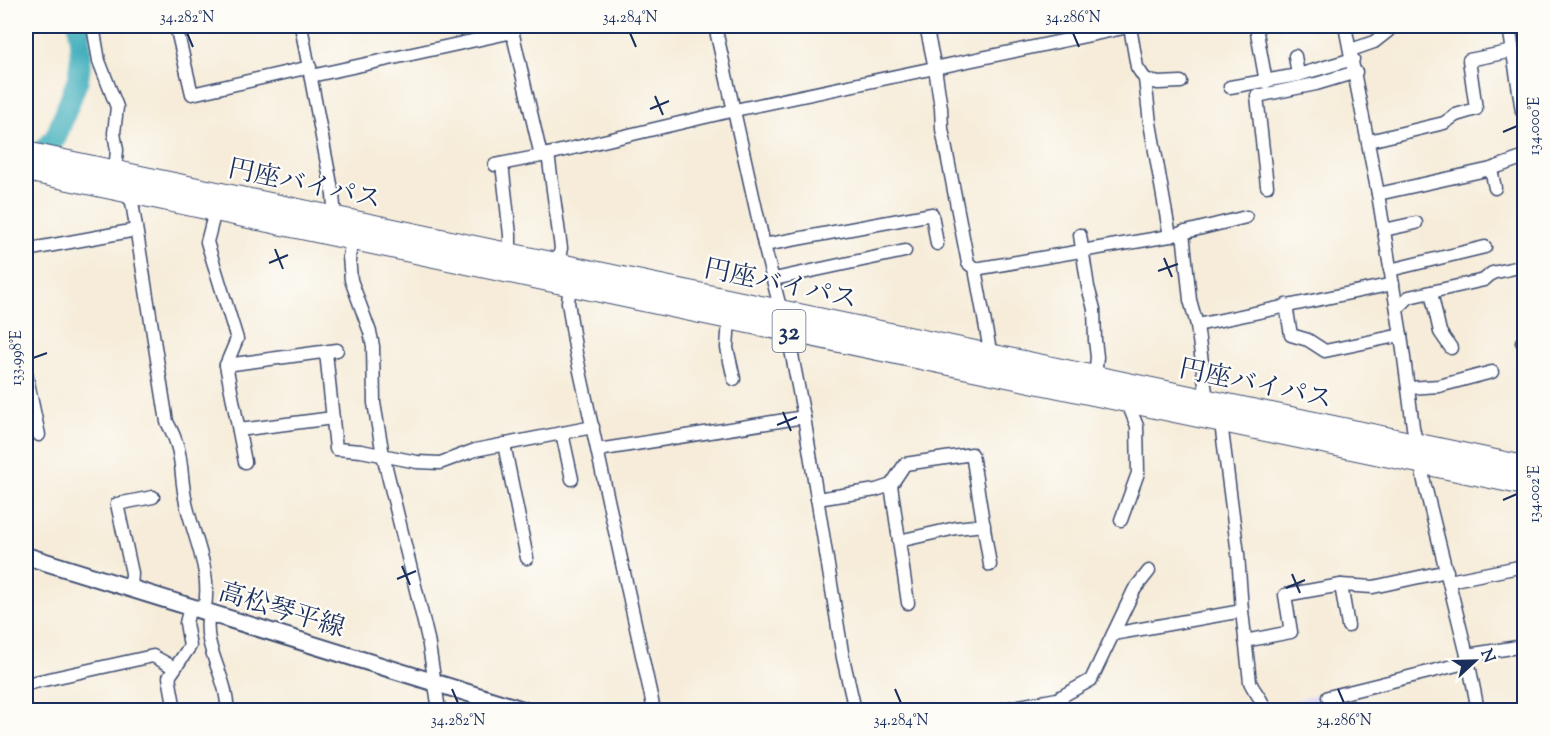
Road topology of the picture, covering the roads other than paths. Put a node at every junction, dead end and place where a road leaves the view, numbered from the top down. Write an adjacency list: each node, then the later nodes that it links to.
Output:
1 (93, 26): 31 (street)
2 (176, 26): 16 (street)
3 (301, 26): 16 (street)
4 (715, 26): 23 (street)
5 (926, 26): 15 (street)
6 (1131, 26): 15 (street); 19 (street)
7 (1345, 26): 13 (street)
8 (1509, 26): 12 (street)
9 (1256, 27): 21 (street)
10 (512, 29): 16 (street); 27 (street)
11 (1388, 31): 13 (street)
12 (1513, 51): 24 (street); 25 (street)
13 (1352, 55): 17 (street); 18 (street)
14 (1295, 56): 18 (street)
15 (935, 68): 23 (street); 54 (street)
16 (310, 71): 36 (street)
17 (1356, 72): 25 (street); 32 (street)
18 (1298, 75): 21 (street)
19 (1145, 79): 20 (street); 43 (street)
20 (1181, 82)
21 (1266, 82): 22 (street)
22 (1230, 87)
23 (735, 110): 27 (street); 46 (street)
24 (1524, 113)
25 (1369, 141): 34 (street)
26 (26, 152): 31 (highway, 円座バイパス / 32)
27 (545, 155): 51 (street); 52 (street)
28 (1519, 159): 29 (street)
29 (1491, 169): 33 (street); 34 (street)
30 (26, 171): 31 (highway, 円座バイパス / 32)
31 (123, 179): 35 (highway, 円座バイパス / 32); 36 (highway, 円座バイパス / 32); 39 (street)
32 (1267, 186)
33 (1495, 188)
34 (1378, 194): 40 (street)
35 (215, 211): 44 (highway, 円座バイパス / 32); 69 (street)
36 (335, 217): 44 (highway); 51 (highway, 円座バイパス / 32)
37 (1246, 217): 41 (street)
38 (1416, 223): 40 (street)
39 (136, 230): 48 (street); 109 (street)
40 (1384, 230): 55 (street)
41 (1183, 232): 43 (street); 64 (street)
42 (1080, 235): 49 (street)
43 (1170, 236): 49 (street)
44 (352, 240): 58 (highway, 円座バイパス / 32); 88 (street)
45 (937, 244): 46 (street)
46 (764, 245): 56 (street)
47 (1485, 247): 55 (street)
48 (26, 250)
49 (1083, 250): 54 (street); 72 (street)
50 (905, 251): 56 (street)
51 (510, 253): 52 (highway, 円座バイパス / 32)
52 (558, 263): 58 (highway); 62 (highway, 円座バイパス / 32)
53 (1524, 266): 59 (street)
54 (975, 269): 68 (street)
55 (1390, 270): 57 (street)
56 (774, 279): 62 (street)
57 (1393, 284): 60 (street); 61 (street)
58 (570, 285): 63 (highway, 円座バイパス / 32); 81 (street)
59 (1431, 292): 61 (street); 67 (street)
60 (1286, 305): 64 (street); 66 (street)
61 (1397, 309): 66 (street)
62 (781, 311): 65 (street); 68 (highway, 円座バイパス / 32)
63 (729, 319): 65 (highway, 円座バイパス / 32); 73 (street)
64 (1197, 325): 75 (street)
65 (786, 330): 76 (highway, 円座バイパス / 32); 77 (street)
66 (1401, 335): 74 (street)
67 (1451, 348)
68 (991, 356): 72 (highway, 円座バイパス / 32)
69 (226, 365): 78 (street); 82 (street)
70 (1492, 372): 74 (street)
71 (26, 373): 79 (street)
72 (1095, 377): 75 (highway, 円座バイパス / 32)
73 (735, 379)
74 (1409, 388): 86 (street)
75 (1207, 400): 86 (highway, 円座バイパス / 32)
76 (1128, 404): 80 (highway, 円座バイパス / 32); 97 (street)
77 (804, 417): 87 (street); 96 (street)
78 (333, 418): 82 (street); 88 (street)
79 (31, 420): 84 (street)
80 (1221, 423): 90 (highway, 円座バイパス / 32); 110 (street)
81 (593, 427): 83 (street); 87 (street)
82 (239, 430): 89 (street)
83 (562, 433): 85 (street); 92 (street)
84 (39, 435)
85 (504, 444): 88 (street); 101 (street)
86 (1416, 444): 90 (street); 91 (highway, 円座バイパス / 32)
87 (598, 450): 127 (street)
88 (383, 455): 117 (street)
89 (245, 462)
90 (1421, 464): 94 (highway, 円座バイパス / 32); 105 (street)
91 (1524, 466)
92 (572, 479)
93 (891, 484): 96 (street); 98 (street); 99 (street)
94 (1524, 486)
95 (153, 497): 107 (street)
96 (817, 500): 128 (street)
97 (1121, 520)
98 (984, 525): 99 (street); 102 (street)
99 (899, 541): 108 (street)
100 (26, 556): 107 (main road, 高松琴平線)
101 (527, 558)
102 (990, 565)
103 (1524, 566): 105 (street)
104 (1149, 571): 112 (street)
105 (1448, 576): 106 (street); 115 (street)
106 (1341, 585): 111 (street); 113 (street)
107 (131, 589): 109 (main road, 高松琴平線)
108 (908, 603)
109 (201, 610): 116 (street); 117 (main road, 高松琴平線); 124 (street)
110 (1242, 611): 112 (street); 113 (street)
111 (1348, 626)
112 (1113, 634): 120 (street)
113 (1245, 641): 129 (street)
114 (1524, 646): 115 (street)
115 (1468, 658): 119 (street); 130 (street)
116 (175, 668): 118 (street); 123 (street)
117 (436, 683): 125 (street); 126 (main road, 高松琴平線)
118 (26, 684)
119 (1328, 698)
120 (1058, 705): 121 (street)
121 (1024, 708): 122 (street)
122 (1003, 709)
123 (176, 711)
124 (228, 711)
125 (439, 711)
126 (523, 711)
127 (654, 711)
128 (855, 711)
129 (1265, 711)
130 (1478, 711)

